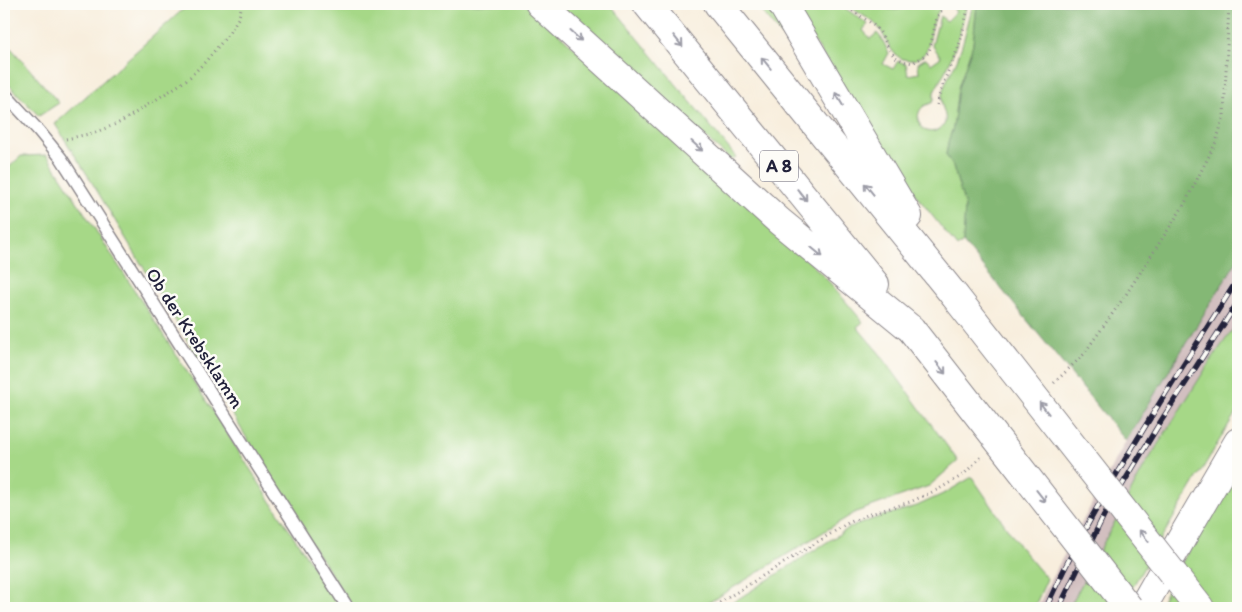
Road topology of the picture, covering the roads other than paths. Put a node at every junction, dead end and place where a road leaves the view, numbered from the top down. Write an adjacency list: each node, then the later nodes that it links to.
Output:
1 (540, 4): 7 (main road, one-way to 7)
2 (647, 4): 7 (main road, A 8, one-way to 7)
3 (718, 4): 6 (main road, one-way to 3)
4 (782, 4): 6 (main road, one-way to 4)
5 (4, 93): 9 (lane, Ob der Krebsklamm)
6 (954, 295): 12 (main road, one-way to 6, bridge)
7 (911, 329): 10 (main road, A 8, one-way to 10, bridge)
8 (1238, 442): 11 (main road)
9 (348, 608)
10 (1129, 608)
11 (1142, 608)
12 (1200, 608)

